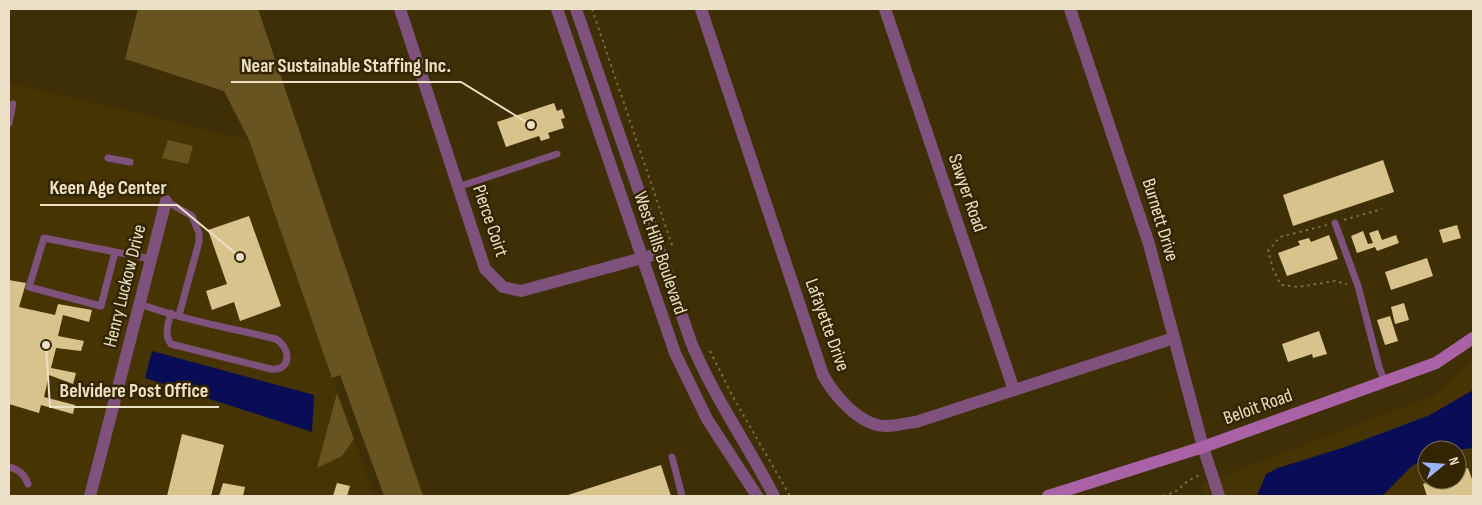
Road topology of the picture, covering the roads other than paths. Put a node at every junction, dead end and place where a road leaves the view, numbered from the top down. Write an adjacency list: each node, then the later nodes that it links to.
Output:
1 (400, 9): 12 (street, Pierce Coirt)
2 (557, 9): 17 (street, West Hills Boulevard)
3 (576, 9): 16 (street, West Hills Boulevard)
4 (701, 9): 25 (street, Lafayette Drive)
5 (885, 9): 25 (street, Sawyer Road)
6 (1070, 9): 22 (street, Burnett Drive)
7 (13, 104): 8 (lane)
8 (9, 123)
9 (557, 154): 12 (lane)
10 (108, 158): 11 (lane)
11 (130, 162)
12 (458, 187): 17 (street, Pierce Coirt)
13 (166, 201): 18 (street, Henry Luckow Drive); 21 (lane)
14 (1335, 223): 24 (lane)
15 (115, 252): 15 (lane); 18 (lane)
16 (660, 254): 17 (street, Pierce Coirt); 33 (street, West Hills Boulevard)
17 (642, 258): 32 (street, West Hills Boulevard)
18 (151, 259): 19 (street, Henry Luckow Drive)
19 (140, 304): 20 (lane); 30 (street, Henry Luckow Drive)
20 (171, 313): 21 (lane); 21 (lane)
21 (179, 316)
22 (1174, 338): 25 (street, Lafayette Drive); 26 (street, Burnett Drive)
23 (1473, 338): 24 (main road, Beloit Road)
24 (1385, 382): 26 (main road, Beloit Road)
25 (1014, 390)
26 (1203, 447): 34 (main road, Beloit Road); 35 (street, Burnett Drive)
27 (672, 457): 31 (lane)
28 (9, 467): 29 (lane)
29 (28, 484)
30 (90, 496)
31 (682, 496)
32 (757, 496)
33 (774, 496)
34 (1048, 496)
35 (1220, 496)

